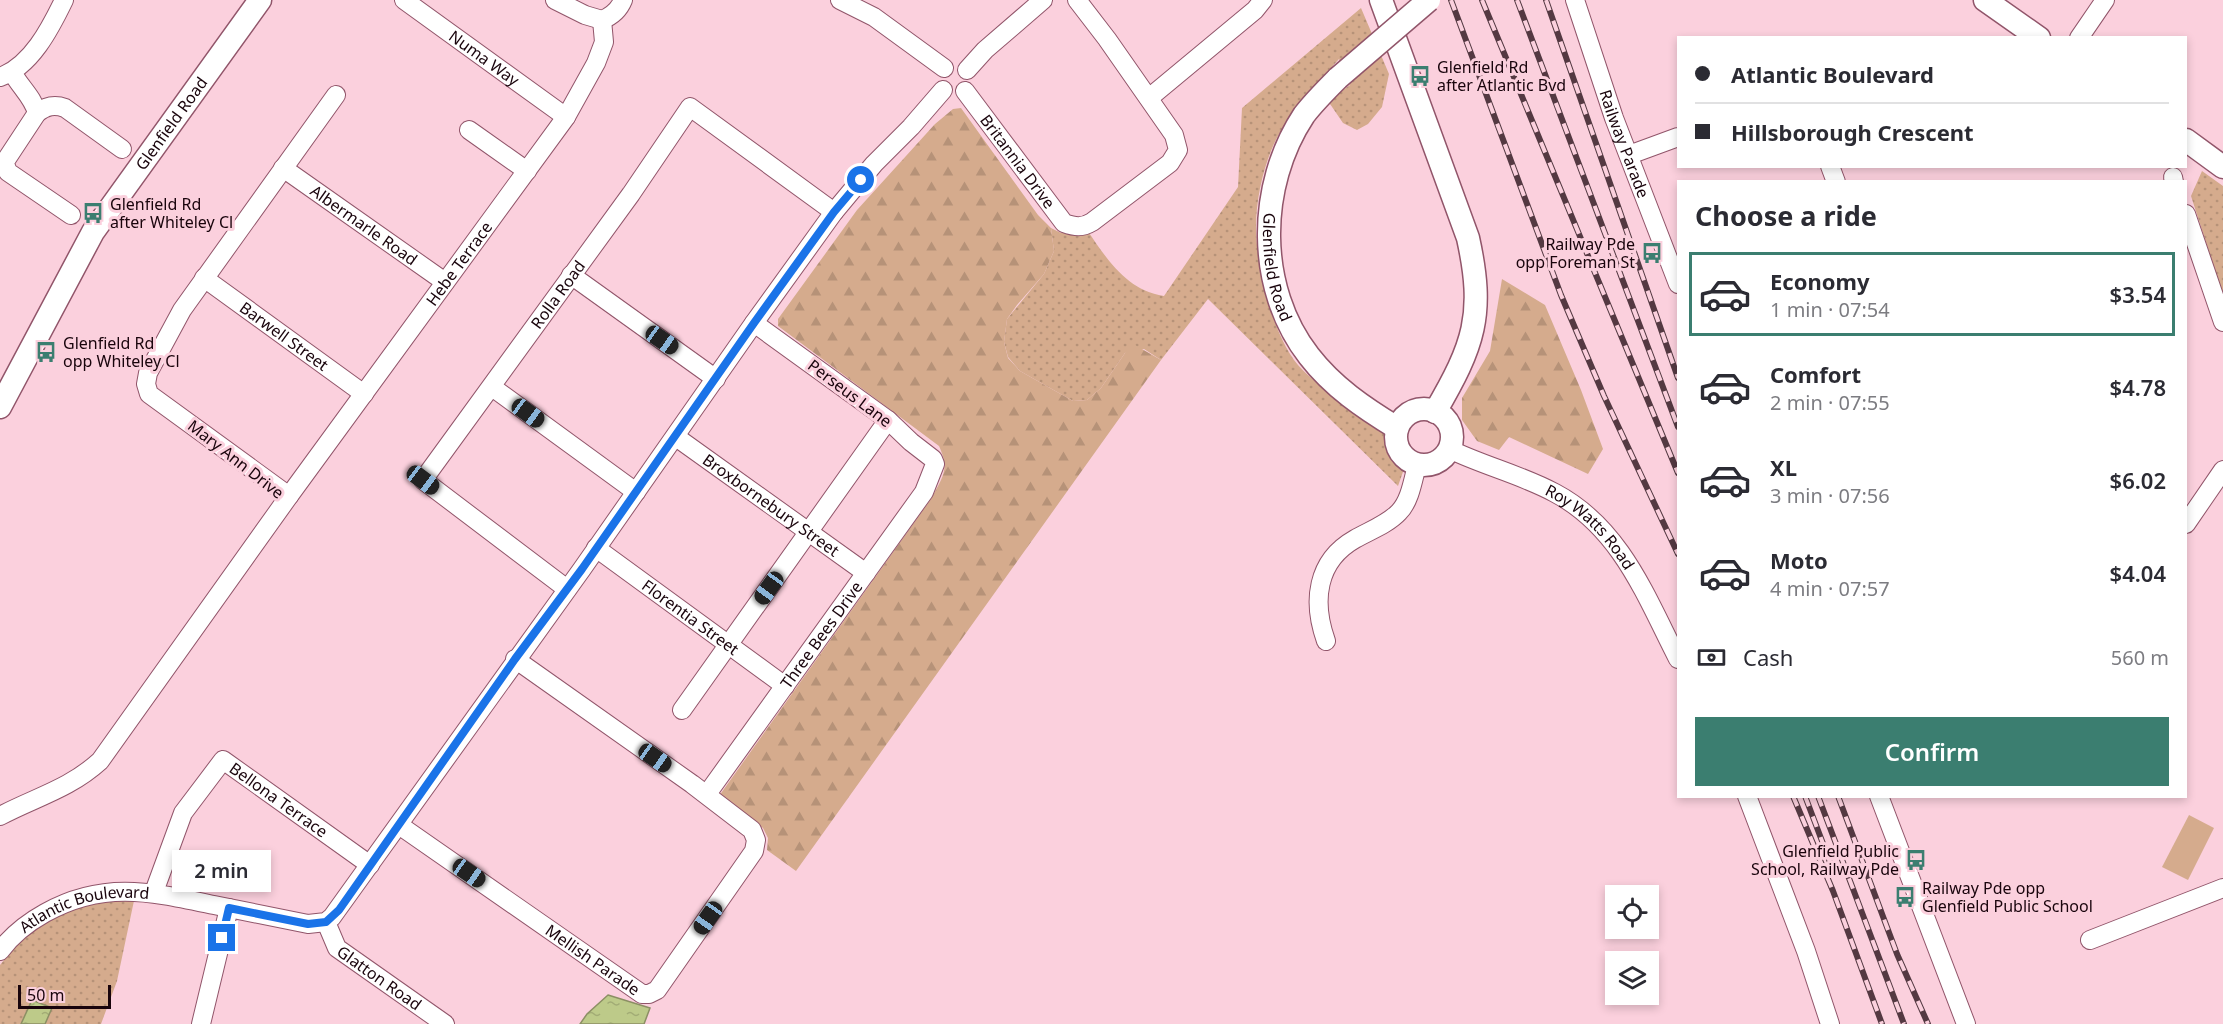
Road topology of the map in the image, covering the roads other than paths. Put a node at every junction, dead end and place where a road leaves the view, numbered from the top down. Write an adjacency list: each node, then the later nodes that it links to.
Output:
1 (64, 0): 20 (street)
2 (260, 0): 48 (main road, Glenfield Road)
3 (404, 0): 26 (street, Numa Way)
4 (555, 0): 15 (street)
5 (623, 0): 15 (street)
6 (840, 0): 18 (street)
7 (1043, 0): 19 (street)
8 (1077, 0): 24 (street)
9 (1263, 0): 24 (street)
10 (1381, 0): 49 (main road)
11 (1430, 0): 51 (main road, Glenfield Road, bridge)
12 (1575, 0): 31 (street, Railway Parade)
13 (1985, 0): 16 (main road)
14 (2105, 0): 17 (street)
15 (602, 20): 26 (street, Hebe Terrace)
16 (2036, 36)
17 (2080, 36)
18 (944, 68): 19 (street); 21 (street)
19 (967, 70): 22 (street)
20 (6, 75): 25 (street)
21 (943, 90): 22 (street); 36 (street)
22 (965, 91): 24 (street, Britannia Drive)
23 (336, 95): 34 (street, Mary Ann Drive)
24 (1149, 98)
25 (36, 113): 30 (street); 32 (street)
26 (566, 117): 35 (street, Hebe Terrace)
27 (469, 130): 35 (street)
28 (1677, 137): 31 (street)
29 (2187, 141): 33 (main road)
30 (122, 149)
31 (1629, 156): 41 (street, Railway Parade)
32 (3, 166): 37 (street)
33 (2223, 166)
34 (283, 168): 40 (street, Mary Ann Drive); 42 (street, Albermarle Road)
35 (527, 171): 42 (street, Hebe Terrace)
36 (834, 212): 39 (street, Rolla Road); 44 (street)
37 (71, 215)
38 (2187, 217): 43 (street)
39 (571, 275): 45 (street); 46 (street, Rolla Road)
40 (204, 278): 47 (street, Barwell Street); 58 (street, Mary Ann Drive)
41 (1677, 281)
42 (446, 282): 47 (street, Hebe Terrace)
43 (2223, 322)
44 (754, 323): 45 (street); 50 (street, Perseus Lane)
45 (716, 379): 52 (street)
46 (492, 387): 57 (street); 63 (street, Rolla Road)
47 (364, 394): 58 (street, Hebe Terrace)
48 (0, 407)
49 (1436, 412): 51 (main road); 53 (main road)
50 (888, 420): 56 (street, Perseus Lane); 60 (street)
51 (1397, 428): 54 (main road)
52 (676, 437): 57 (street); 60 (street, Broxbornebury Street)
53 (1449, 450): 54 (main road); 66 (street, Roy Watts Road)
54 (1417, 465): 64 (street)
55 (2223, 470): 59 (street)
56 (932, 472): 62 (street, Three Bees Drive)
57 (636, 492): 61 (street)
58 (289, 496): 73 (street, Mary Ann Drive)
59 (2187, 523)
60 (809, 531): 62 (street, Broxbornebury Street); 65 (street)
61 (596, 548): 63 (street); 65 (street, Florentia Street)
62 (866, 573): 68 (street, Three Bees Drive)
63 (567, 589): 67 (street)
64 (1326, 640)
65 (729, 644): 68 (street, Florentia Street); 69 (street)
66 (1677, 657)
67 (515, 659): 70 (street, Mellish Parade); 74 (street)
68 (786, 686): 70 (street, Three Bees Drive)
69 (682, 710)
70 (707, 794): 74 (street, Mellish Parade)
71 (1748, 798): 84 (street)
72 (1880, 798): 85 (street)
73 (0, 816)
74 (399, 825): 75 (street)
75 (370, 865): 77 (street, Bellona Terrace); 79 (street)
76 (2223, 888): 80 (street)
77 (154, 892): 78 (street, Atlantic Boulevard); 81 (street, Atlantic Boulevard)
78 (229, 908): 79 (street, Atlantic Boulevard); 82 (street)
79 (326, 922): 83 (street, Glatton Road)
80 (2090, 940)
81 (0, 951)
82 (207, 1022)
83 (439, 1022)
84 (1830, 1024)
85 (1966, 1024)

